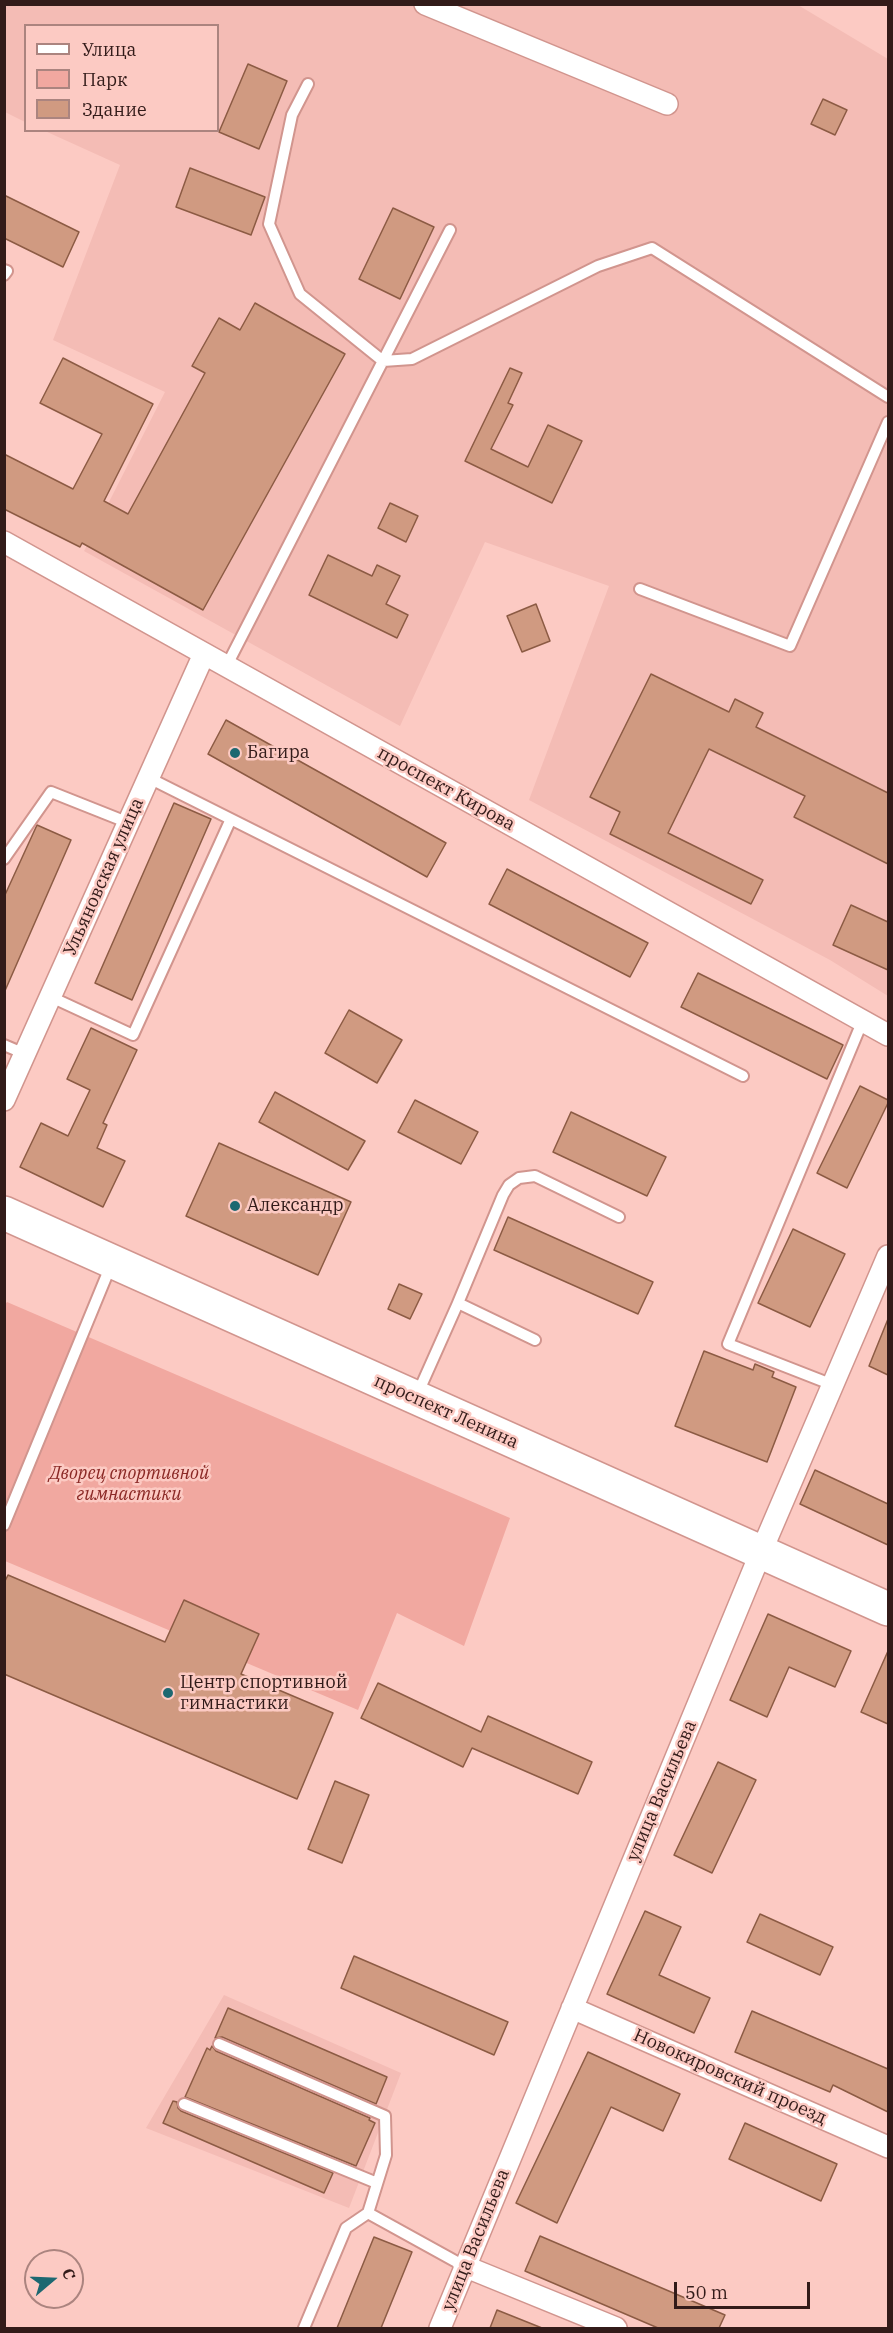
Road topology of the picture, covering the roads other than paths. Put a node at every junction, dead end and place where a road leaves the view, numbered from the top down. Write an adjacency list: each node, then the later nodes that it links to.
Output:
1 (425, 4): 3 (street)
2 (308, 84): 7 (lane)
3 (667, 104)
4 (450, 230): 7 (lane)
5 (4, 270): 6 (lane)
6 (4, 275)
7 (383, 361): 8 (lane); 13 (lane)
8 (888, 398)
9 (888, 422): 11 (lane)
10 (4, 542): 12 (street, проспект Кирова)
11 (640, 589)
12 (204, 654): 13 (street, проспект Кирова); 14 (street, Ульяновская улица)
13 (226, 668): 19 (street, проспект Кирова)
14 (149, 778): 15 (lane); 16 (street, Ульяновская улица)
15 (230, 821): 18 (lane); 23 (lane)
16 (129, 823): 17 (lane); 18 (street, Ульяновская улица)
17 (4, 859)
18 (51, 997): 22 (street, Ульяновская улица)
19 (863, 1020): 20 (street, проспект Кирова); 31 (lane)
20 (888, 1035)
21 (4, 1045): 22 (lane)
22 (25, 1054): 24 (street, Ульяновская улица)
23 (743, 1076)
24 (4, 1100)
25 (4, 1213): 28 (main road, проспект Ленина)
26 (619, 1217): 29 (lane)
27 (888, 1256): 31 (street, улица Васильева)
28 (112, 1262): 32 (main road, проспект Ленина); 33 (lane)
29 (458, 1303): 30 (lane); 32 (lane)
30 (535, 1340)
31 (833, 1385): 34 (street, улица Васильева)
32 (416, 1398): 34 (main road, проспект Ленина)
33 (4, 1525)
34 (761, 1552): 35 (main road, проспект Ленина); 36 (street, улица Васильева)
35 (888, 1610)
36 (572, 2008): 39 (street, Новокировский проезд); 42 (street, улица Васильева)
37 (219, 2044): 40 (lane)
38 (184, 2104): 40 (lane)
39 (888, 2147)
40 (377, 2183): 41 (lane)
41 (368, 2213): 42 (lane); 43 (lane)
42 (464, 2266): 44 (street, улица Васильева); 45 (street)
43 (304, 2328)
44 (440, 2328)
45 (616, 2328)

